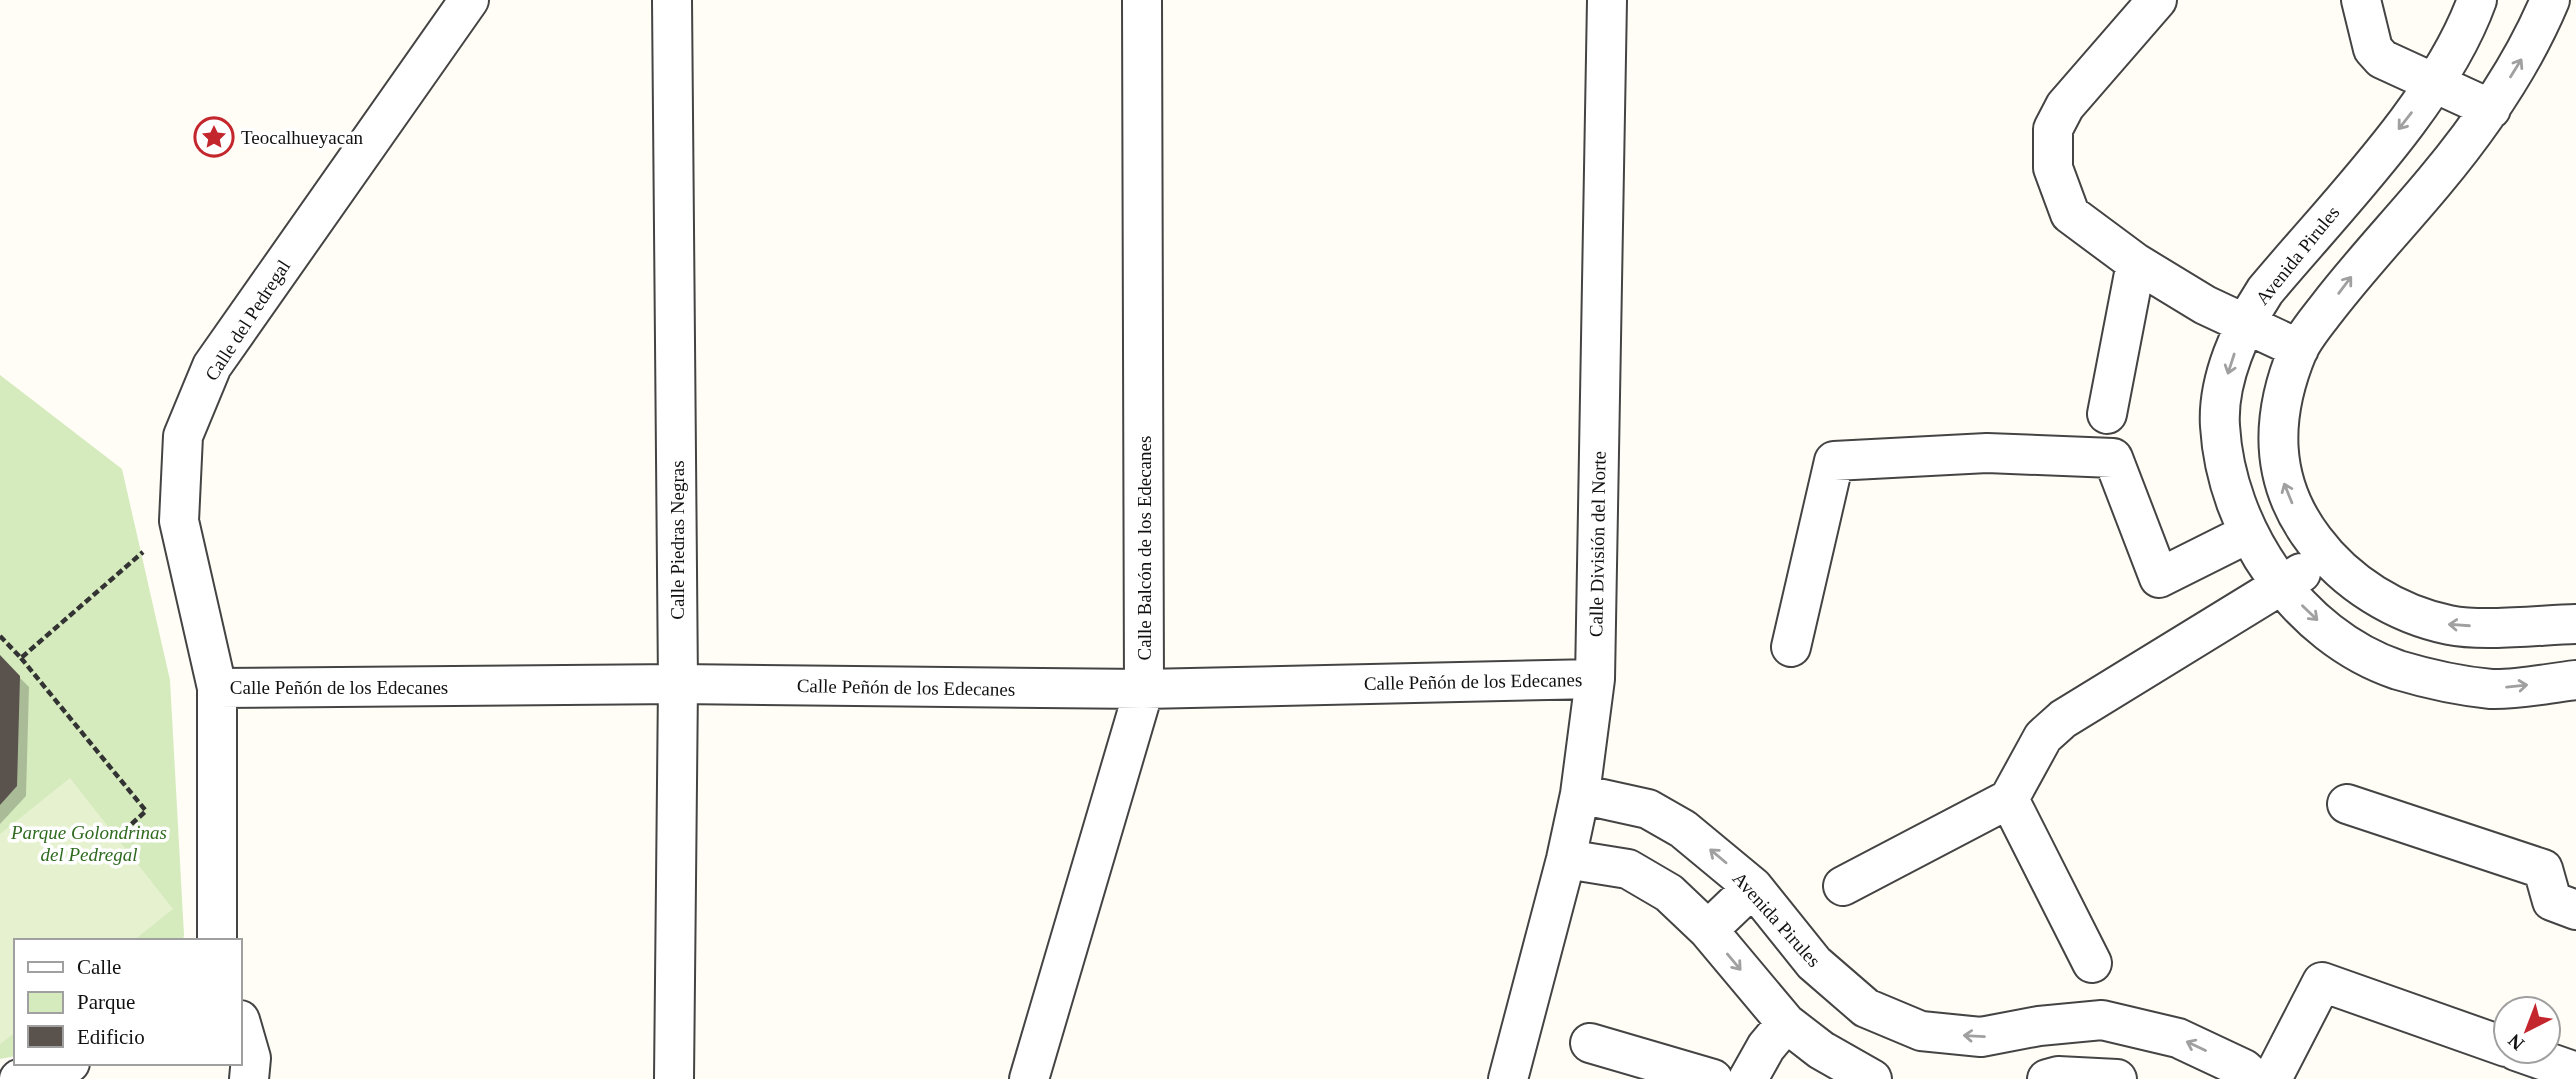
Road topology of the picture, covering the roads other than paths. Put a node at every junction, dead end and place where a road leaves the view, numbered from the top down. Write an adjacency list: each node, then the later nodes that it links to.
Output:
1 (469, 0): 23 (street, Calle del Pedregal)
2 (672, 0): 22 (street, Calle Piedras Negras)
3 (1142, 0): 24 (street, Calle Balcón de los Edecanes)
4 (1607, 0): 20 (street, Calle División del Norte)
5 (2157, 0): 11 (street)
6 (2361, 0): 9 (street)
7 (2477, 0): 9 (street, Avenida Pirules)
8 (2550, 0): 10 (street, one-way to 8)
9 (2435, 83): 10 (street); 12 (street, Avenida Pirules, one-way to 12)
10 (2491, 109): 13 (street, one-way to 10)
11 (2136, 263): 12 (street); 14 (street)
12 (2245, 323): 13 (street); 15 (street, Avenida Pirules, one-way to 15)
13 (2299, 349): 16 (street, one-way to 13)
14 (2106, 414)
15 (2249, 533): 17 (street, Avenida Pirules); 19 (street)
16 (2328, 559): 17 (street); 18 (street, one-way to 16)
17 (2280, 584): 21 (street, Avenida Pirules, one-way to 21); 26 (street)
18 (2576, 624)
19 (1791, 647)
20 (1595, 679): 24 (street, Calle Peñón de los Edecanes); 25 (street, Calle División del Norte)
21 (2576, 680)
22 (678, 684): 23 (street, Calle Peñón de los Edecanes); 24 (street, Calle Peñón de los Edecanes); 44 (street, Calle Piedras Negras)
23 (217, 688): 33 (street, Calle del Pedregal)
24 (1144, 689): 45 (street, Calle Balcón de los Edecanes)
25 (1580, 794): 28 (street, Calle División del Norte); 30 (street, Avenida Pirules, one-way to 25)
26 (2009, 799): 29 (street); 34 (street)
27 (2347, 804): 31 (street)
28 (1566, 859): 32 (street); 46 (street, Calle División del Norte)
29 (1843, 886)
30 (1754, 887): 32 (street); 52 (street, Avenida Pirules, one-way to 30)
31 (2576, 910)
32 (1708, 930): 35 (street, one-way to 35)
33 (217, 939)
34 (2092, 963)
35 (1786, 1023): 48 (street); 49 (street)
36 (242, 1027): 43 (street)
37 (2492, 1042): 53 (street)
38 (1590, 1043): 47 (street)
39 (64, 1065): 42 (street)
40 (2556, 1065): 41 (street)
41 (2576, 1072)
42 (19, 1079)
43 (249, 1079)
44 (674, 1079)
45 (1029, 1079)
46 (1508, 1079)
47 (1713, 1079)
48 (1748, 1079)
49 (1872, 1079)
50 (2047, 1079): 51 (street)
51 (2117, 1079)
52 (2255, 1079)
53 (2272, 1079)

